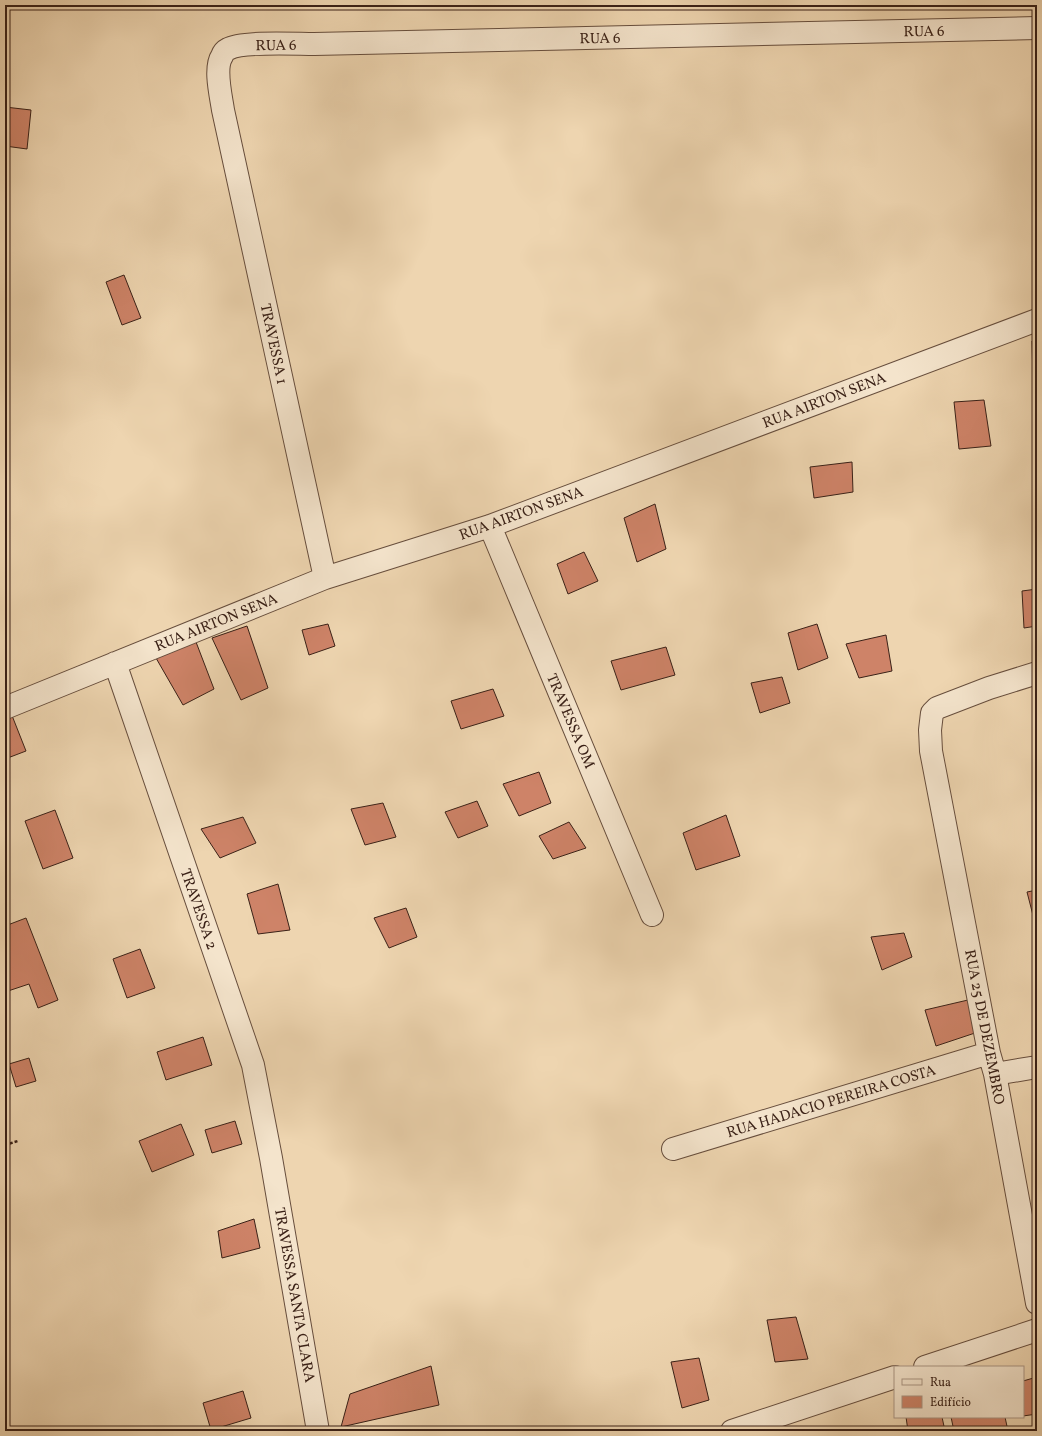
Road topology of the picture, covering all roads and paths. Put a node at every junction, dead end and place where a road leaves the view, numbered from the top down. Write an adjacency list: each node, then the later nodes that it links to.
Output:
1 (1037, 28): 2 (street, RUA 6)
2 (223, 110): 5 (street, TRAVESSA 1)
3 (1037, 320): 4 (street, RUA AIRTON SENA)
4 (490, 526): 5 (street, RUA AIRTON SENA); 9 (street, TRAVESSA OM)
5 (325, 578): 6 (street, RUA AIRTON SENA)
6 (115, 663): 8 (street, RUA AIRTON SENA); 16 (street, TRAVESSA 2)
7 (1037, 673): 10 (street, RUA 25 DE DEZEMBRO)
8 (5, 708)
9 (652, 915)
10 (989, 1053): 12 (street, RUA 25 DE DEZEMBRO); 15 (street, RUA HADACIO PEREIRA COSTA)
11 (1037, 1067): 12 (street)
12 (995, 1074): 17 (street, RUA 25 DE DEZEMBRO)
13 (18, 1141): 14 (path)
14 (5, 1145)
15 (673, 1149)
16 (271, 1158): 21 (street, TRAVESSA SANTA CLARA)
17 (1037, 1303)
18 (1037, 1330): 19 (street)
19 (928, 1366)
20 (894, 1377): 22 (street)
21 (318, 1431)
22 (732, 1431)

